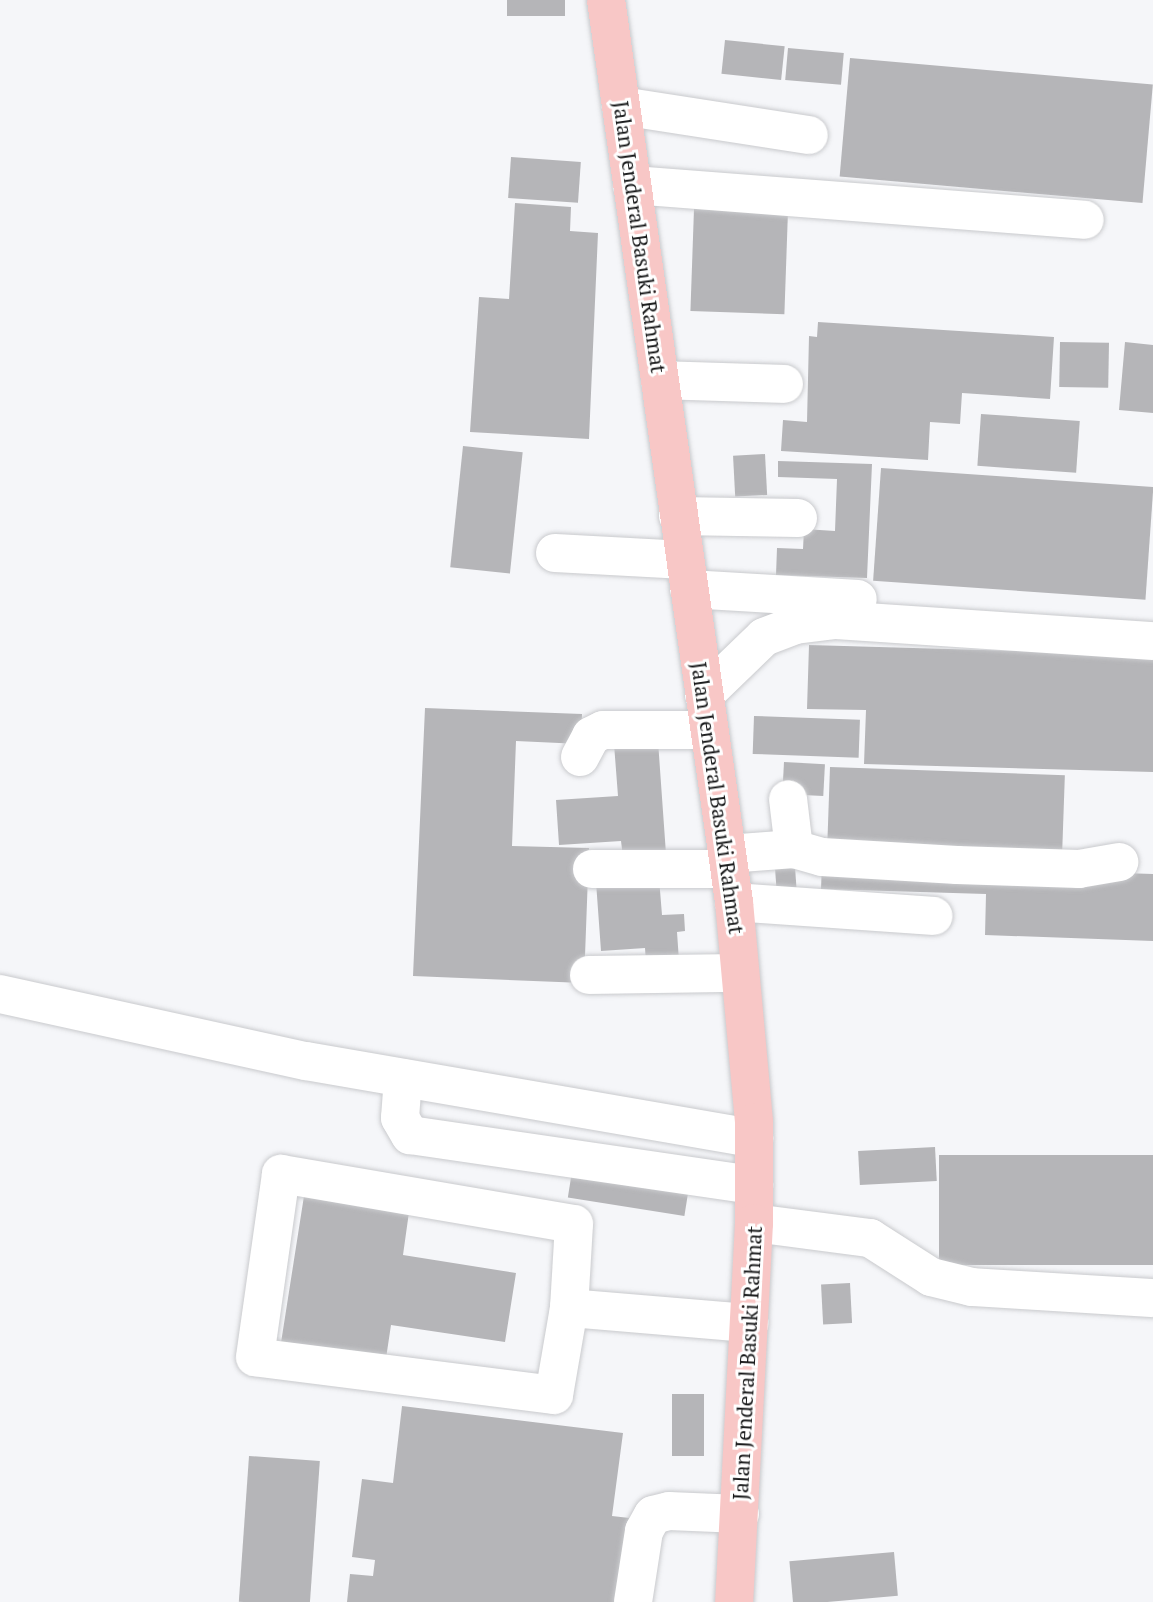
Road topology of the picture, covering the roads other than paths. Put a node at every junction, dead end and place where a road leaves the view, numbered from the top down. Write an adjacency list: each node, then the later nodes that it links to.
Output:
1 (606, 0): 2 (highway, Jalan Jenderal Basuki Rahmat)
2 (621, 106): 3 (street); 4 (highway, Jalan Jenderal Basuki Rahmat)
3 (809, 135)
4 (632, 185): 5 (street); 6 (highway, Jalan Jenderal Basuki Rahmat)
5 (1085, 220)
6 (660, 380): 7 (street); 8 (highway, Jalan Jenderal Basuki Rahmat)
7 (784, 384)
8 (678, 516): 9 (street); 11 (highway, Jalan Jenderal Basuki Rahmat)
9 (798, 518)
10 (555, 553): 11 (street)
11 (687, 574): 12 (street); 14 (highway, Jalan Jenderal Basuki Rahmat)
12 (1153, 614)
13 (1153, 641): 14 (street)
14 (707, 712): 15 (street); 20 (highway, Jalan Jenderal Basuki Rahmat)
15 (580, 757)
16 (788, 799): 17 (street)
17 (794, 849): 18 (street); 20 (street)
18 (1119, 862)
19 (592, 869): 20 (street)
20 (730, 875): 21 (street); 22 (highway, Jalan Jenderal Basuki Rahmat)
21 (934, 916)
22 (740, 973): 23 (street); 29 (highway, Jalan Jenderal Basuki Rahmat)
23 (589, 975)
24 (0, 994): 25 (street)
25 (403, 1078): 26 (street); 30 (street)
26 (518, 1098): 27 (street); 30 (street)
27 (592, 1111): 28 (street); 31 (street)
28 (673, 1126): 29 (street); 32 (street)
29 (754, 1138): 33 (highway, Jalan Jenderal Basuki Rahmat)
30 (510, 1150): 31 (street)
31 (584, 1161): 32 (street)
32 (669, 1173): 33 (street)
33 (754, 1185): 34 (highway, Jalan Jenderal Basuki Rahmat)
34 (754, 1223): 35 (street); 37 (highway, Jalan Jenderal Basuki Rahmat)
35 (1153, 1298)
36 (569, 1308): 36 (street); 37 (street)
37 (749, 1323): 38 (highway, Jalan Jenderal Basuki Rahmat)
38 (740, 1514): 39 (street); 40 (highway, Jalan Jenderal Basuki Rahmat)
39 (634, 1602)
40 (734, 1602)

